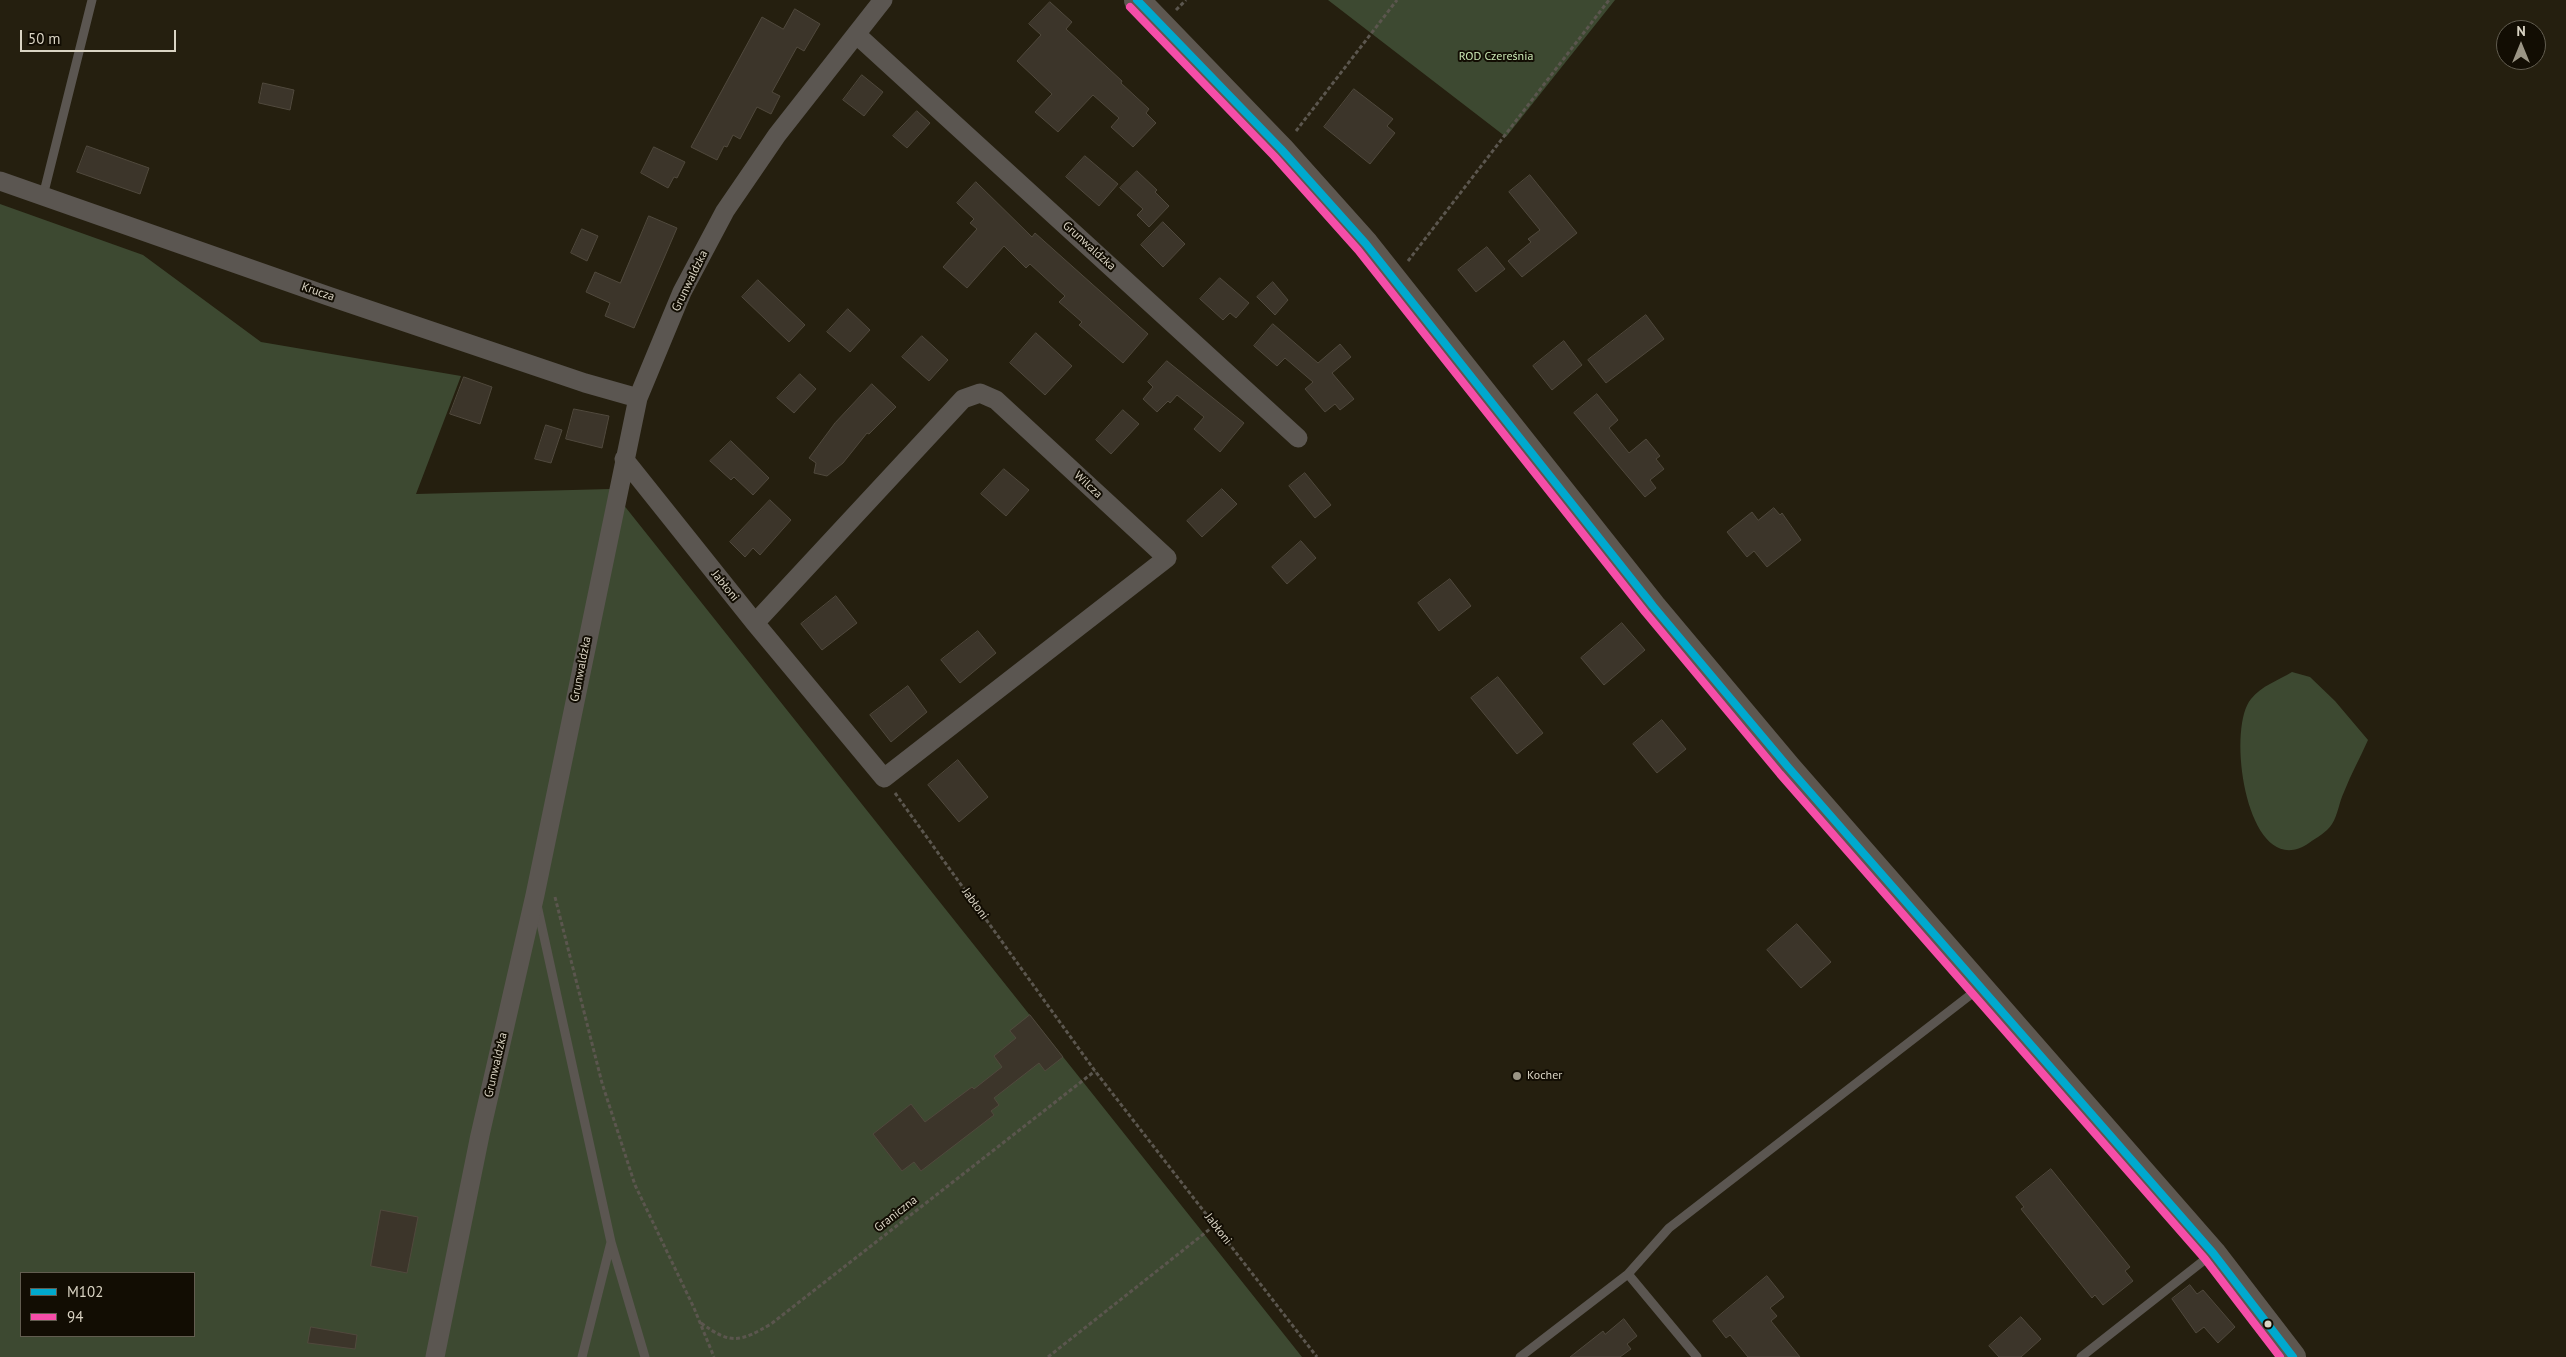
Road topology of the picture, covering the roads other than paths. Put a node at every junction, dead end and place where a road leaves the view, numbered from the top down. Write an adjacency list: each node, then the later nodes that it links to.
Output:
1 (92, 0): 6 (lane)
2 (883, 0): 4 (street, Grunwaldzka)
3 (1137, 0): 13 (street)
4 (857, 35): 7 (street, Grunwaldzka); 8 (street, Grunwaldzka)
5 (0, 181): 6 (street, Krucza)
6 (43, 196): 7 (street, Krucza)
7 (638, 398): 9 (street, Grunwaldzka)
8 (1298, 438)
9 (624, 459): 10 (street, Jabłoni); 12 (street, Grunwaldzka)
10 (755, 623): 11 (street, Jabłoni); 11 (street, Wilcza)
11 (884, 778)
12 (535, 895): 14 (lane); 17 (street, Grunwaldzka)
13 (1981, 987): 15 (street); 16 (lane)
14 (611, 1242): 18 (lane); 19 (lane)
15 (2212, 1254): 22 (lane); 23 (street)
16 (1628, 1274): 20 (lane); 21 (lane)
17 (435, 1357)
18 (582, 1357)
19 (645, 1357)
20 (1520, 1357)
21 (1697, 1357)
22 (2081, 1357)
23 (2293, 1357)

